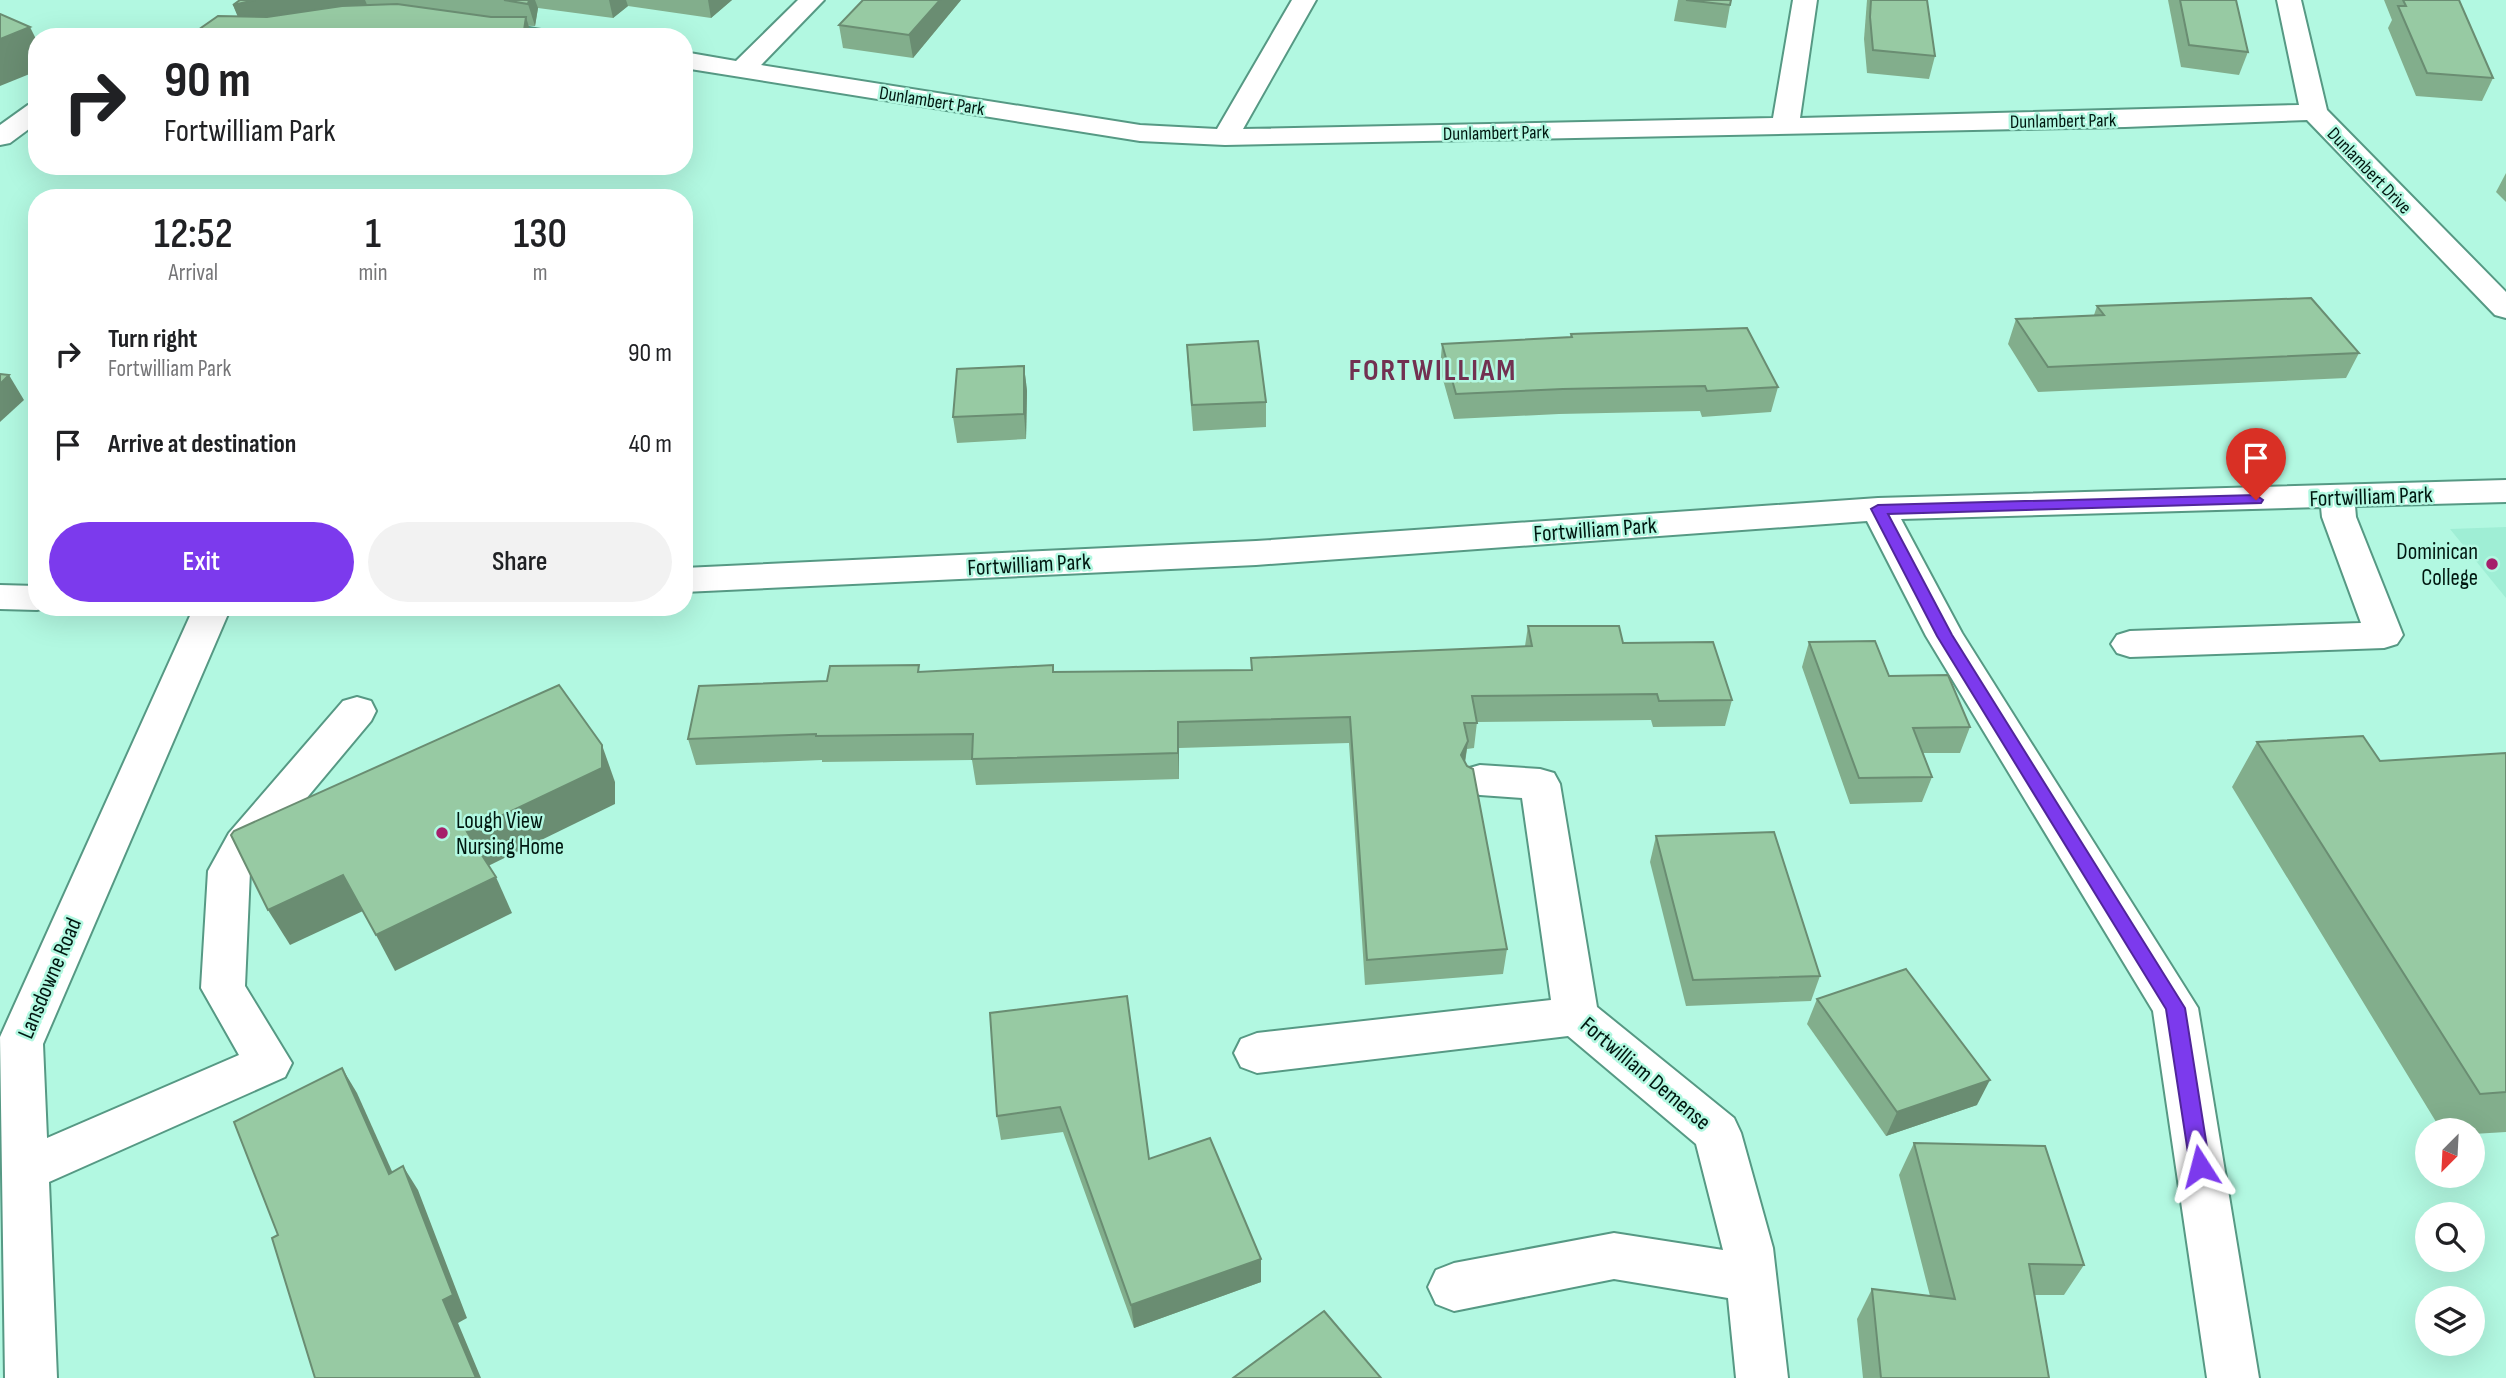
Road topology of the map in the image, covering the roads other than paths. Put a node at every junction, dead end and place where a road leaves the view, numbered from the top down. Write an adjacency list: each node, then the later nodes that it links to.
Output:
1 (812, 0): 8 (street)
2 (1304, 0): 13 (street)
3 (1805, 0): 11 (street)
4 (2289, 0): 9 (street, Dunlambert Drive)
5 (455, 23): 6 (street)
6 (486, 28)
7 (693, 61): 8 (street, Dunlambert Park)
8 (742, 69): 13 (street, Dunlambert Park)
9 (2314, 112): 11 (street, Dunlambert Park); 14 (street, Dunlambert Drive)
10 (28, 117): 12 (street)
11 (1786, 126): 13 (street, Dunlambert Park)
12 (0, 137)
13 (1225, 137)
14 (2506, 309)
15 (2506, 491): 16 (street, Fortwilliam Park)
16 (2337, 498): 17 (street, Fortwilliam Park); 22 (street)
17 (1878, 509): 18 (street, Fortwilliam Park); 32 (street)
18 (693, 580)
19 (0, 597): 20 (street)
20 (28, 598)
21 (209, 616): 27 (street, Lansdowne Road)
22 (2130, 643)
23 (357, 711): 27 (street)
24 (1480, 780): 25 (street, Fortwilliam Demense)
25 (1576, 1016): 26 (street); 28 (street, Fortwilliam Demense)
26 (1257, 1053)
27 (25, 1170): 30 (street, Lansdowne Road)
28 (1751, 1278): 29 (street); 31 (street, Fortwilliam Demense)
29 (1454, 1287)
30 (31, 1378)
31 (1762, 1378)
32 (2233, 1378)

